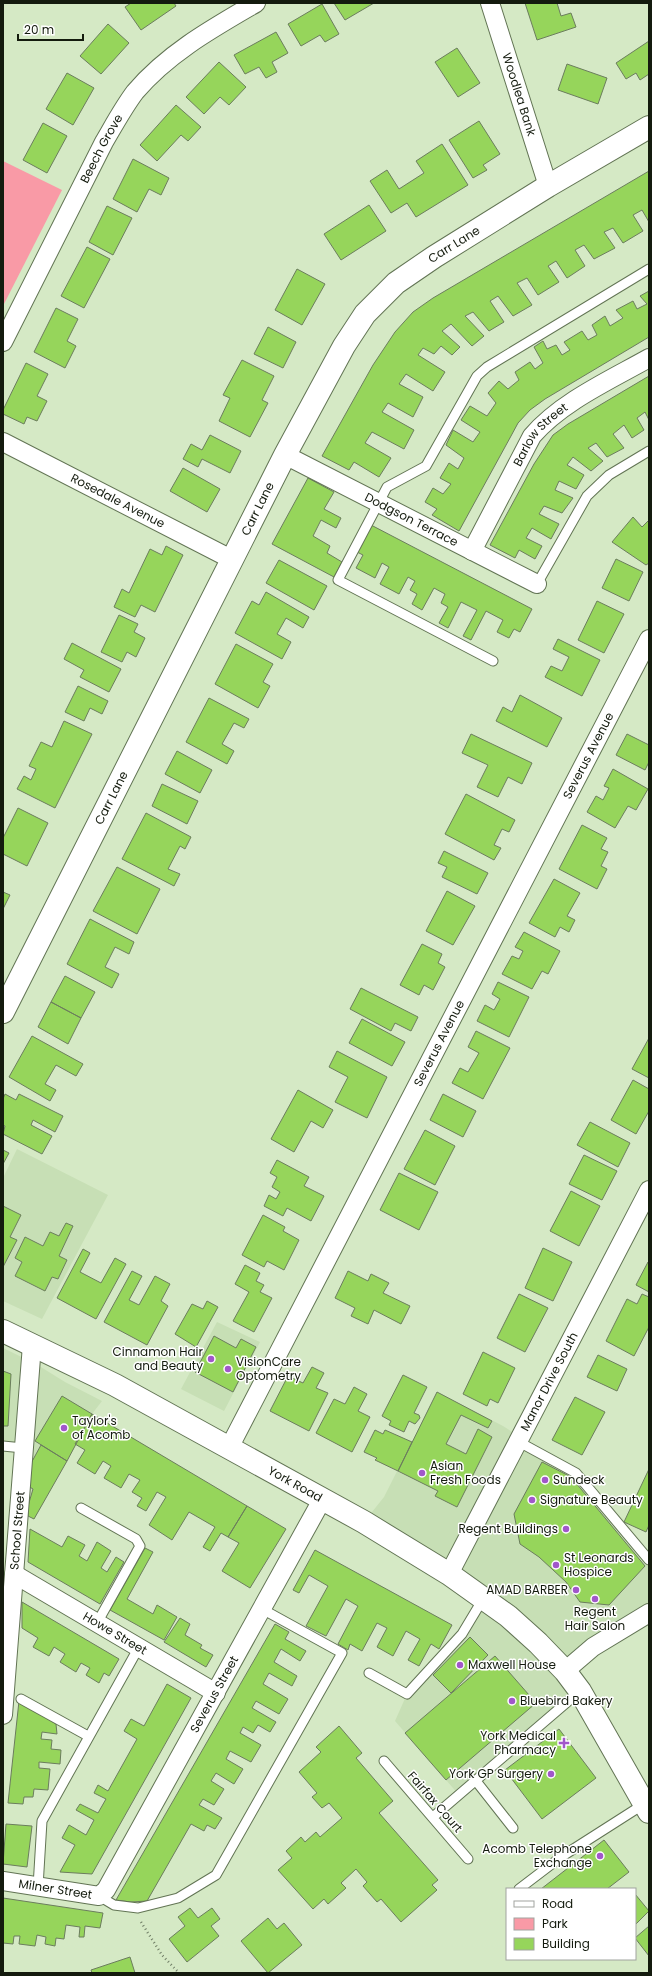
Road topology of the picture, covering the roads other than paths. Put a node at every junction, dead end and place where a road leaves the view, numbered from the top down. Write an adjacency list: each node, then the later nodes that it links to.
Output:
1 (256, 3): 6 (street, Beech Grove)
2 (490, 3): 4 (street, Woodlea Bank)
3 (649, 126): 4 (street, Carr Lane)
4 (548, 186): 10 (street, Carr Lane)
5 (649, 269): 11 (lane)
6 (3, 342)
7 (649, 358): 12 (street, Barlow Street)
8 (3, 442): 13 (street, Rosedale Avenue)
9 (649, 451): 14 (lane)
10 (285, 455): 11 (street, Dodgson Terrace); 13 (street, Carr Lane)
11 (378, 503): 12 (street, Dodgson Terrace); 16 (lane)
12 (472, 551): 14 (street, Dodgson Terrace)
13 (233, 560): 17 (street, Carr Lane)
14 (537, 584)
15 (649, 640): 24 (street, Severus Avenue)
16 (493, 661)
17 (3, 1012)
18 (649, 1190): 21 (street, Manor Drive South)
19 (3, 1331): 20 (street, York Road)
20 (32, 1345): 23 (street, School Street); 24 (street, York Road)
21 (519, 1442): 28 (lane); 30 (street, Manor Drive South)
22 (3, 1446): 23 (lane)
23 (23, 1448): 27 (street, School Street)
24 (229, 1448): 25 (street, York Road)
25 (323, 1498): 30 (street, York Road); 32 (street, Severus Street)
26 (81, 1508): 34 (lane)
27 (9, 1542): 29 (street, School Street)
28 (649, 1560)
29 (14, 1574): 34 (street, Howe Street); 35 (street, School Street)
30 (449, 1574): 31 (street, York Road)
31 (483, 1599): 37 (street, York Road); 38 (lane)
32 (262, 1608): 40 (street, Severus Street); 54 (lane)
33 (649, 1613): 37 (street)
34 (97, 1623): 36 (street, Howe Street)
35 (6, 1630): 42 (street, School Street)
36 (139, 1647): 40 (street, Howe Street); 44 (lane)
37 (565, 1671): 39 (street, York Road)
38 (368, 1673)
39 (580, 1691): 46 (lane); 47 (street, York Road)
40 (216, 1693): 54 (street, Severus Street)
41 (22, 1698): 44 (lane)
42 (3, 1712): 43 (street, School Street)
43 (3, 1715)
44 (88, 1736): 52 (lane)
45 (384, 1760): 48 (lane, Fairfax Court)
46 (476, 1781): 48 (lane); 49 (lane)
47 (646, 1808): 53 (lane)
48 (433, 1817): 50 (lane, Fairfax Court)
49 (513, 1828)
50 (468, 1859)
51 (3, 1881): 52 (street, Milner Street)
52 (38, 1887): 54 (street, Milner Street)
53 (520, 1888)
54 (102, 1893)

